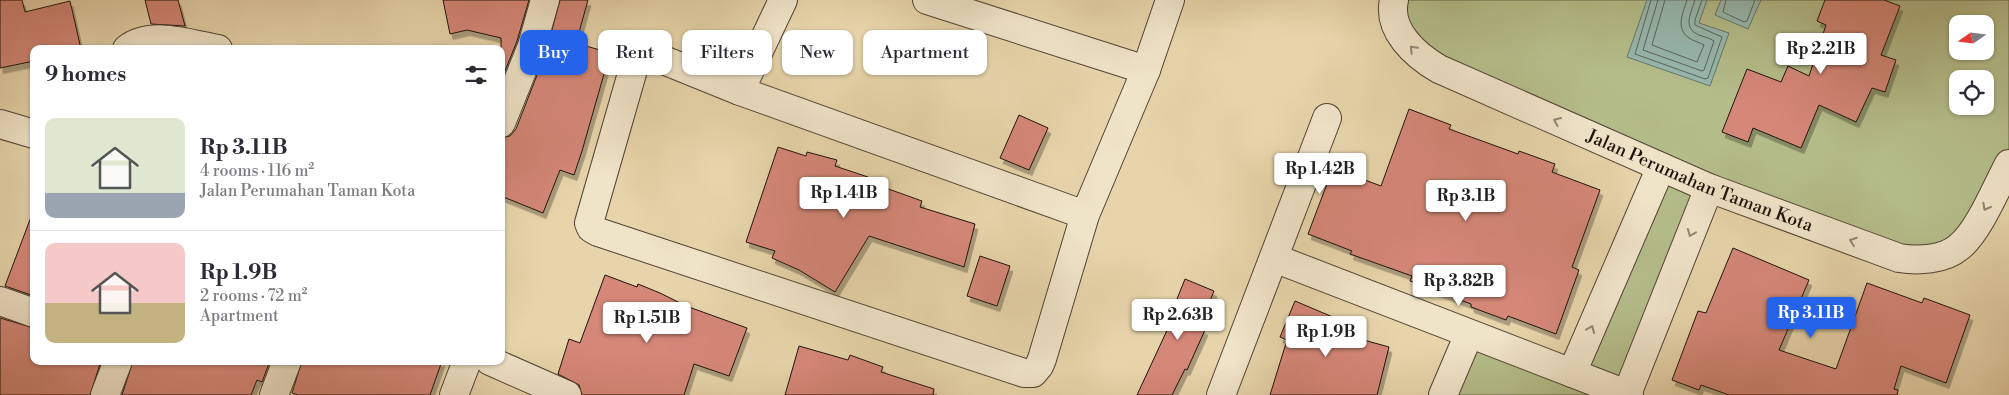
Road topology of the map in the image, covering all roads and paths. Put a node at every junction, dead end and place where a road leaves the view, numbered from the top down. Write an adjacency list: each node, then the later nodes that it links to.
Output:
1 (545, 0): 10 (street)
2 (783, 0): 9 (street)
3 (927, 0): 8 (street)
4 (1170, 0): 8 (street)
5 (1394, 0): 15 (street, Jalan Perumahan Taman Kota, one-way to 5)
6 (132, 45): 7 (street)
7 (186, 45)
8 (1146, 70): 17 (street)
9 (740, 91): 17 (street); 17 (street)
10 (505, 113)
11 (1327, 118): 18 (street)
12 (0, 124): 13 (street)
13 (30, 133)
14 (2009, 164): 16 (street, Jalan Perumahan Taman Kota, one-way to 16)
15 (1661, 167): 16 (street, Jalan Perumahan Taman Kota); 26 (street, one-way to 15)
16 (1709, 188): 33 (street, one-way to 33)
17 (1085, 215)
18 (1274, 258): 21 (street); 31 (street)
19 (0, 301): 20 (street)
20 (30, 312)
21 (1469, 334): 26 (street); 32 (street)
22 (116, 365): 27 (street)
23 (285, 365): 28 (street)
24 (465, 365): 29 (street)
25 (499, 365): 30 (street)
26 (1572, 373): 33 (street)
27 (105, 395)
28 (274, 395)
29 (454, 395)
30 (567, 395)
31 (1220, 395)
32 (1443, 395)
33 (1628, 395)

